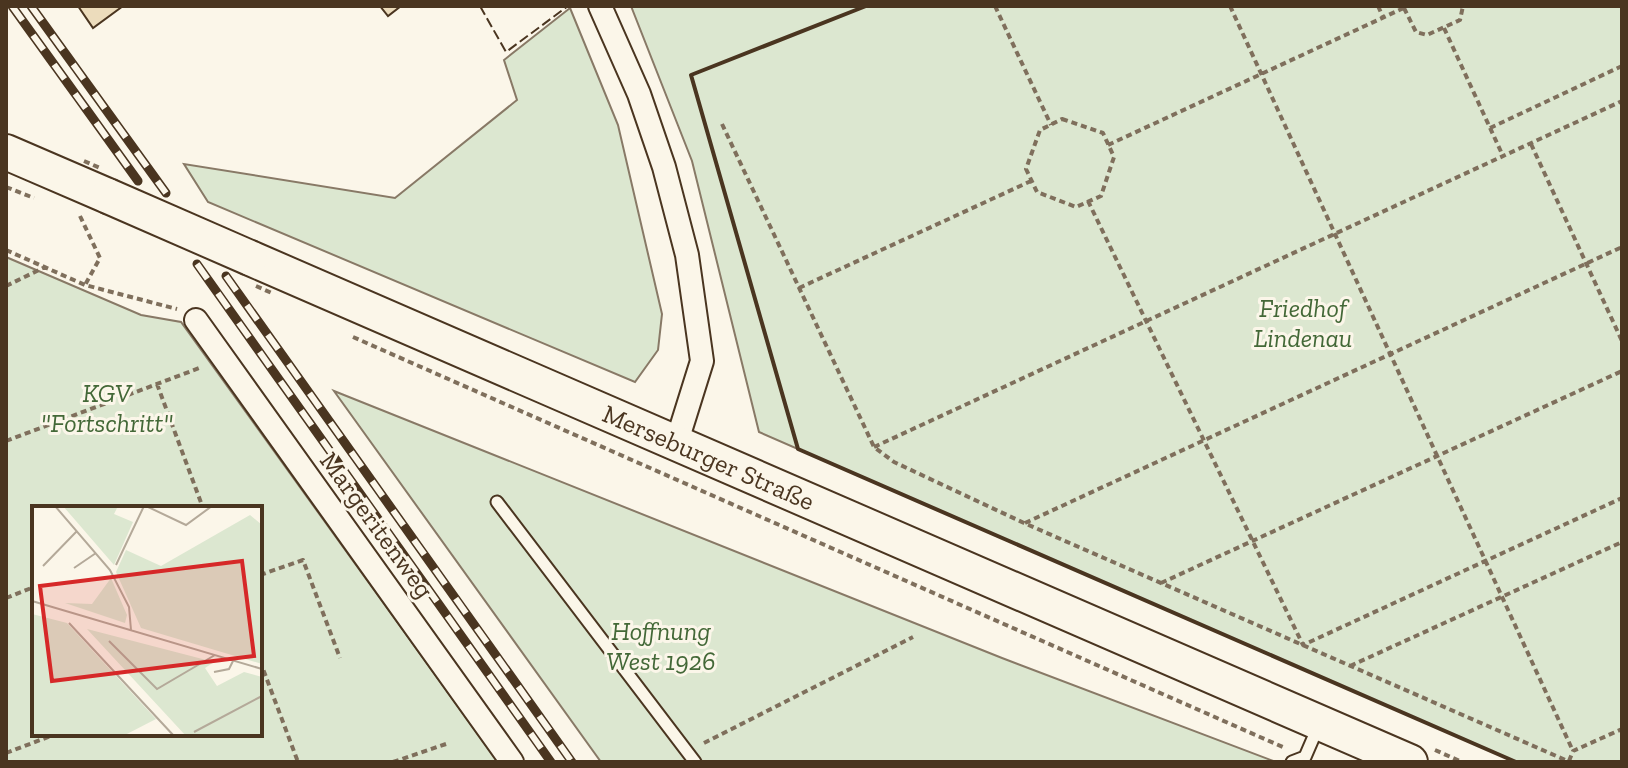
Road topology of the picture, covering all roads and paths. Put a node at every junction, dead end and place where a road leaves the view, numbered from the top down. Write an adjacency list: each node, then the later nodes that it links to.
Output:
1 (600, 6): 41 (street)
2 (995, 6): 13 (path)
3 (1230, 6): 10 (path)
4 (1378, 6): 7 (path)
5 (1463, 6): 8 (path)
6 (1406, 7): 7 (path); 8 (path)
7 (1383, 17): 10 (path)
8 (1444, 28): 14 (path)
9 (1622, 66): 14 (path)
10 (1261, 73): 16 (path); 22 (path)
11 (1622, 101): 15 (path)
12 (722, 124): 29 (path)
13 (1051, 125): 16 (path); 19 (path)
14 (1490, 128): 18 (path)
15 (1531, 143): 18 (path); 25 (path)
16 (1108, 145): 20 (path)
17 (6, 152): 21 (main road, Merseburger Straße)
18 (1503, 156): 22 (path)
19 (1031, 181): 20 (path); 29 (path)
20 (1088, 201): 33 (path)
21 (94, 204): 27 (path); 41 (main road, Merseburger Straße, bridge)
22 (1335, 235): 33 (path); 36 (path)
23 (1622, 247): 25 (path)
24 (6, 250): 26 (path)
25 (1586, 264): 35 (path); 36 (path)
26 (45, 267): 27 (path); 28 (path)
27 (85, 285): 32 (path)
28 (6, 286)
29 (799, 288): 43 (path)
30 (274, 294): 31 (path)
31 (286, 300)
32 (196, 320): 37 (street, Margeritenweg)
33 (1144, 322): 42 (path); 43 (path)
34 (349, 335): 69 (path)
35 (1622, 341)
36 (1390, 354): 42 (path); 44 (path)
37 (224, 359): 39 (path); 72 (street, Margeritenweg)
38 (1622, 371): 44 (path)
39 (157, 384): 40 (path); 47 (path)
40 (6, 441)
41 (677, 441): 62 (main road, Merseburger Straße)
42 (1203, 441): 48 (path); 49 (path)
43 (874, 447): 48 (path)
44 (1437, 456): 49 (path); 51 (path)
45 (1622, 498): 51 (path)
46 (497, 502): 66 (lane)
47 (202, 506)
48 (1024, 523): 53 (path)
49 (1252, 541): 53 (path); 58 (path)
50 (1622, 542): 55 (path)
51 (1486, 561): 55 (path); 58 (path)
52 (262, 574): 59 (path)
53 (1161, 583): 58 (path)
54 (32, 588): 56 (path)
55 (1502, 597): 61 (path); 67 (path)
56 (6, 598)
57 (913, 637): 66 (path)
58 (1303, 645): 61 (path)
59 (340, 658)
60 (262, 666): 70 (path)
61 (1350, 666): 76 (path)
62 (1320, 723): 69 (lane); 75 (main road, Merseburger Straße)
63 (1622, 729): 67 (path)
64 (51, 736): 68 (path)
65 (449, 743): 71 (path)
66 (687, 751): 73 (lane)
67 (1573, 751): 76 (path)
68 (6, 753)
69 (1305, 757): 74 (lane)
70 (298, 762)
71 (393, 762)
72 (512, 762)
73 (695, 762)
74 (1292, 762)
75 (1410, 762)
76 (1570, 762)

